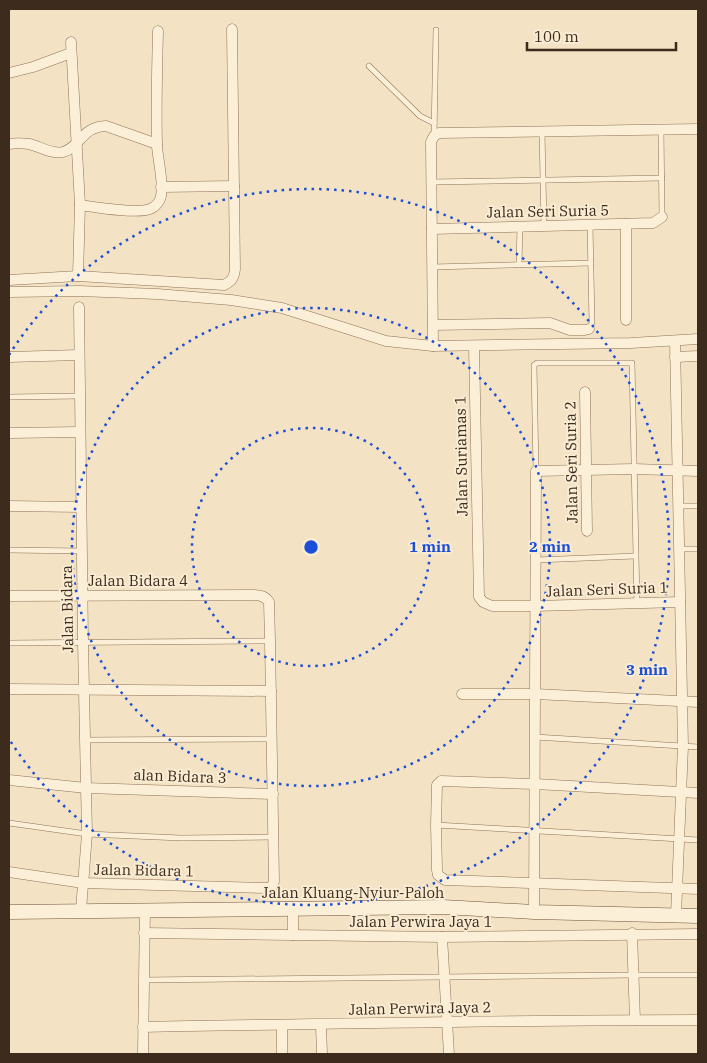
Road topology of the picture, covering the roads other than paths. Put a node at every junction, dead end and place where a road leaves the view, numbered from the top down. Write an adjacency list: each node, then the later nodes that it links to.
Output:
1 (232, 29): 19 (street)
2 (436, 30): 8 (lane)
3 (158, 31): 15 (street)
4 (71, 42): 5 (street)
5 (71, 53): 7 (street); 13 (street)
6 (369, 66): 8 (lane)
7 (9, 73)
8 (434, 123): 12 (lane)
9 (698, 129): 10 (street)
10 (661, 130): 11 (street); 16 (lane)
11 (542, 132): 12 (street); 17 (lane)
12 (434, 136): 18 (street)
13 (76, 143): 14 (street); 15 (street); 21 (street)
14 (9, 144)
15 (157, 144): 20 (street)
16 (662, 178): 17 (lane); 22 (lane)
17 (543, 180): 18 (lane); 26 (lane)
18 (431, 182): 27 (street)
19 (234, 186): 20 (street); 31 (street)
20 (161, 187): 21 (street)
21 (80, 205): 31 (street)
22 (662, 217): 23 (street, Jalan Seri Suria 5)
23 (626, 224): 24 (street, Jalan Seri Suria 5); 35 (street)
24 (590, 225): 26 (street, Jalan Seri Suria 5); 28 (lane)
25 (520, 226): 26 (street, Jalan Seri Suria 5); 27 (street, Jalan Seri Suria 5); 29 (lane)
26 (544, 226)
27 (432, 229): 30 (street)
28 (590, 263): 29 (lane); 37 (lane)
29 (519, 265): 30 (lane)
30 (432, 267): 36 (street)
31 (78, 276): 32 (street)
32 (9, 280)
33 (9, 292): 40 (street)
34 (79, 306): 42 (street, Jalan Bidara)
35 (626, 320)
36 (433, 325): 37 (street); 40 (street)
37 (589, 329)
38 (698, 339): 39 (street)
39 (675, 341): 41 (street); 45 (street)
40 (433, 346): 41 (street)
41 (474, 346): 71 (street, Jalan Suriamas 1)
42 (79, 355): 44 (street); 48 (street, Jalan Bidara)
43 (698, 356): 45 (street)
44 (9, 357)
45 (675, 357): 53 (street)
46 (584, 392): 52 (street, Jalan Seri Suria 2)
47 (9, 396): 48 (lane)
48 (80, 396): 49 (street, Jalan Bidara)
49 (80, 432): 50 (street); 59 (street, Jalan Bidara)
50 (9, 433)
51 (634, 469): 52 (street); 53 (street); 55 (lane); 65 (lane)
52 (586, 470): 55 (street); 60 (street, Jalan Seri Suria 2)
53 (678, 470): 54 (street); 57 (street)
54 (698, 470)
55 (536, 471): 66 (street)
56 (9, 506): 59 (street)
57 (679, 506): 58 (lane); 61 (street)
58 (698, 506)
59 (81, 507): 64 (street, Jalan Bidara)
60 (587, 531)
61 (679, 549): 62 (lane); 69 (street)
62 (698, 549)
63 (9, 550): 64 (lane)
64 (82, 551): 67 (street, Jalan Bidara)
65 (635, 556): 66 (lane); 70 (lane)
66 (536, 560): 71 (street)
67 (82, 595): 68 (street, Jalan Bidara 4); 72 (street, Jalan Bidara 4); 73 (street, Jalan Bidara)
68 (9, 596)
69 (680, 602): 70 (street, Jalan Seri Suria 1); 80 (street)
70 (637, 603): 71 (street, Jalan Seri Suria 1)
71 (535, 606): 79 (street)
72 (270, 641): 73 (lane); 77 (street)
73 (82, 642): 74 (lane); 76 (street, Jalan Bidara)
74 (9, 643)
75 (9, 689): 76 (street)
76 (84, 690): 77 (street); 84 (street, Jalan Bidara)
77 (271, 691): 83 (street)
78 (462, 694): 79 (street)
79 (535, 694): 80 (street); 82 (street)
80 (682, 702): 81 (street); 85 (street)
81 (698, 702)
82 (535, 737): 85 (lane); 88 (street)
83 (272, 739): 84 (lane); 92 (street)
84 (85, 740): 89 (street, Jalan Bidara)
85 (683, 746): 86 (lane); 90 (street)
86 (698, 747)
87 (9, 780): 89 (street, alan Bidara 3)
88 (535, 784): 90 (street); 94 (street); 95 (street)
89 (86, 788): 92 (street, alan Bidara 3); 96 (street, Jalan Bidara)
90 (682, 792): 91 (street); 98 (street)
91 (698, 793)
92 (273, 794): 97 (street)
93 (9, 823): 96 (lane)
94 (436, 825): 95 (lane); 102 (street)
95 (534, 829): 98 (lane); 102 (street)
96 (87, 834): 97 (lane); 101 (street, Jalan Bidara)
97 (274, 837): 101 (street, Jalan Bidara 1)
98 (680, 839): 99 (lane); 103 (street)
99 (698, 840)
100 (9, 872): 101 (street, Jalan Bidara 1)
101 (83, 883): 107 (street, Jalan Bidara)
102 (534, 883): 103 (street); 109 (street)
103 (678, 888): 104 (street); 110 (street)
104 (698, 889)
105 (145, 909): 106 (street, Jalan Kluang-Nyiur-Paloh); 107 (street, Jalan Kluang-Nyiur-Paloh); 112 (street)
106 (293, 909): 109 (street, Jalan Kluang-Nyiur-Paloh); 115 (street)
107 (81, 910): 108 (street, Jalan Kluang-Nyiur-Paloh)
108 (9, 912)
109 (534, 912): 110 (street, Jalan Kluang-Nyiur-Paloh)
110 (676, 916): 111 (street, Jalan Kluang-Nyiur-Paloh)
111 (698, 916)
112 (144, 932): 115 (street, Jalan Perwira Jaya 1); 120 (street)
113 (632, 933): 114 (street, Jalan Perwira Jaya 1); 116 (street, Jalan Perwira Jaya 1); 117 (street)
114 (698, 934)
115 (293, 935): 116 (street, Jalan Perwira Jaya 1)
116 (442, 936): 119 (street)
117 (633, 975): 118 (lane); 119 (lane); 121 (street)
118 (698, 975)
119 (444, 977): 120 (lane); 123 (street)
120 (143, 980): 126 (street)
121 (635, 1020): 122 (street, Jalan Perwira Jaya 2); 123 (street, Jalan Perwira Jaya 2)
122 (698, 1020)
123 (447, 1021): 125 (street, Jalan Perwira Jaya 2); 130 (street)
124 (282, 1025): 125 (street, Jalan Perwira Jaya 2); 126 (street, Jalan Perwira Jaya 2); 128 (street)
125 (321, 1025): 129 (street)
126 (143, 1027): 127 (street)
127 (143, 1054)
128 (282, 1054)
129 (322, 1054)
130 (449, 1054)

